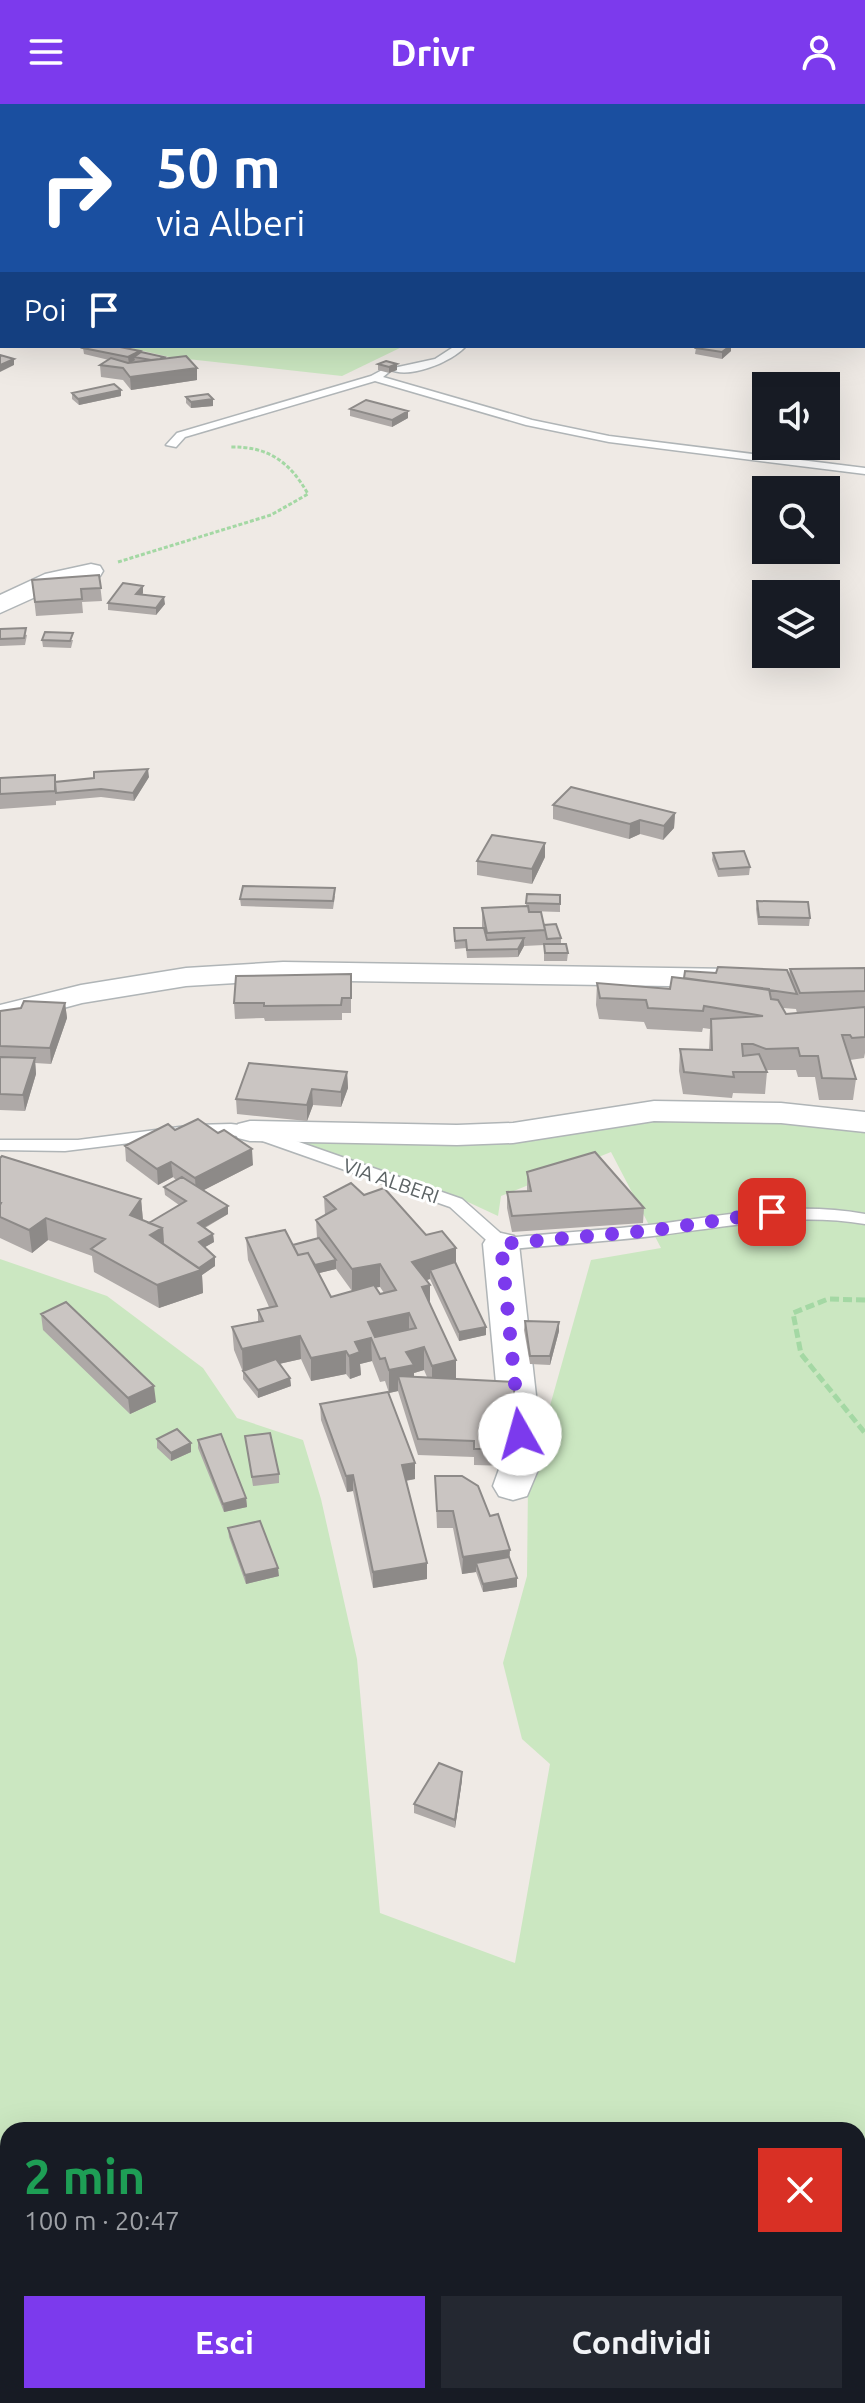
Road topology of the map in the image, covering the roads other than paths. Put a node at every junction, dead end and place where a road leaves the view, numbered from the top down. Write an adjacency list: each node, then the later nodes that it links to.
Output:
1 (459, 348): 2 (lane)
2 (384, 373): 3 (lane); 4 (lane)
3 (172, 445)
4 (865, 471)
5 (91, 571): 6 (street)
6 (0, 605)
7 (769, 979): 8 (street)
8 (0, 1015)
9 (865, 1122): 10 (street)
10 (250, 1131): 11 (lane, VIA ALBERI); 13 (lane, VIA ALBERI)
11 (0, 1145)
12 (865, 1219): 13 (lane)
13 (501, 1244): 14 (street)
14 (513, 1486)

